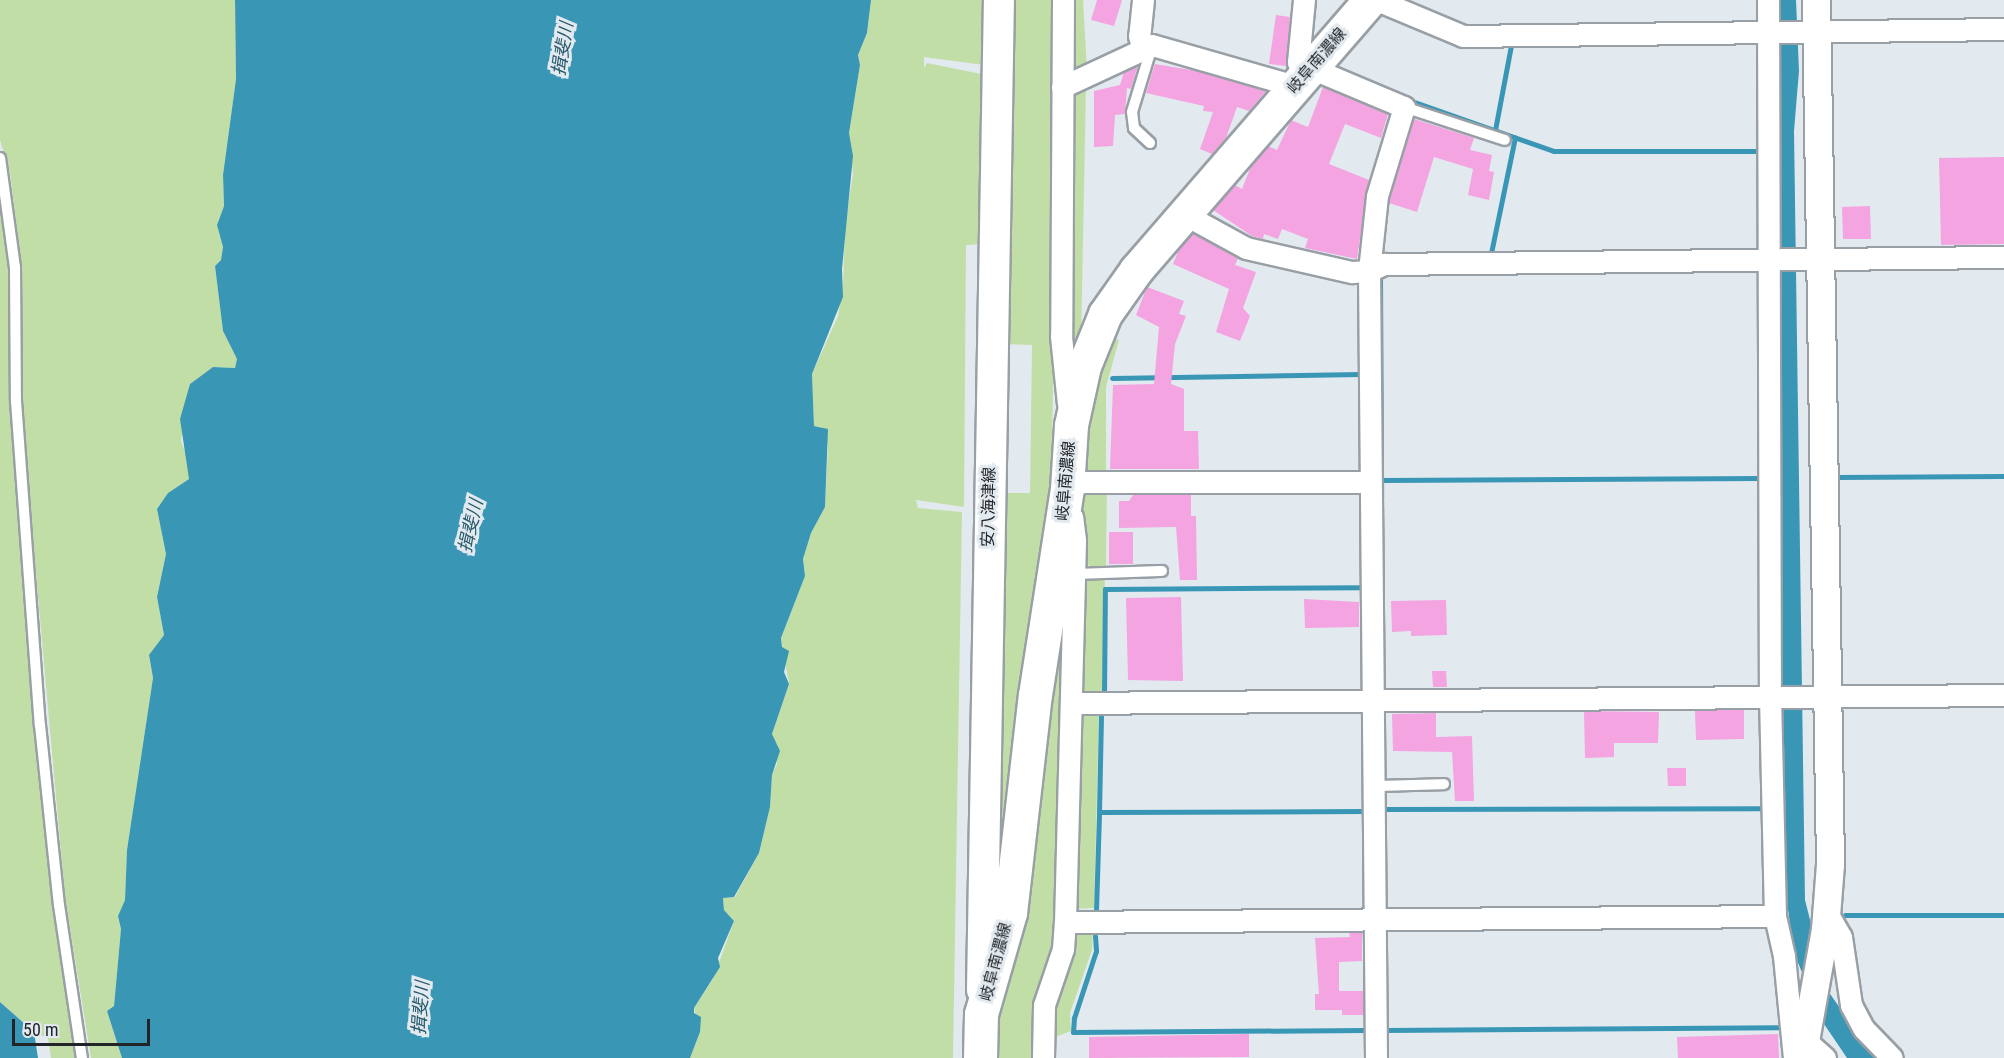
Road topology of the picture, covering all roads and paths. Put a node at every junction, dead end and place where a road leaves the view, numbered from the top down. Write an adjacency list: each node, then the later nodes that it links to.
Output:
1 (999, 0): 40 (main road, 安八海津線)
2 (1063, 0): 14 (street)
3 (1143, 0): 12 (street)
4 (1304, 0): 13 (street)
5 (1370, 0): 13 (main road, 岐阜南濃線)
6 (1377, 0): 11 (street)
7 (1768, 0): 11 (street)
8 (1816, 0): 10 (street)
9 (2004, 29): 10 (street)
10 (1810, 30): 11 (street); 22 (street)
11 (1773, 31): 21 (street)
12 (1147, 47): 13 (street); 14 (street); 17 (lane)
13 (1303, 77): 15 (street); 19 (main road, 岐阜南濃線)
14 (1062, 87): 24 (street)
15 (1404, 108): 16 (lane); 23 (street)
16 (1505, 140)
17 (1150, 143)
18 (0, 158): 42 (lane)
19 (1184, 214): 23 (street); 24 (main road, 岐阜南濃線)
20 (2004, 257): 22 (street)
21 (1771, 258): 22 (street); 23 (street); 30 (street)
22 (1812, 258): 31 (street)
23 (1369, 271): 25 (street)
24 (1071, 425): 26 (main road, 岐阜南濃線)
25 (1370, 482): 26 (street); 32 (street)
26 (1067, 486): 28 (street); 40 (main road, 岐阜南濃線)
27 (1162, 572): 28 (lane)
28 (1074, 574): 33 (street)
29 (2004, 695): 31 (street)
30 (1774, 696): 31 (street); 32 (street); 36 (street)
31 (1819, 696): 38 (street)
32 (1374, 700): 33 (street); 35 (street)
33 (1072, 703): 39 (street)
34 (1444, 784): 35 (lane)
35 (1374, 786): 37 (street)
36 (1775, 916): 37 (street); 41 (street)
37 (1374, 919): 39 (street); 45 (street)
38 (1825, 920): 41 (street); 47 (street)
39 (1065, 922): 44 (street)
40 (981, 1014): 43 (main road, 岐阜南濃線)
41 (1803, 1044): 46 (street)
42 (82, 1058)
43 (980, 1058)
44 (1043, 1058)
45 (1376, 1058)
46 (1825, 1058)
47 (1892, 1058)

